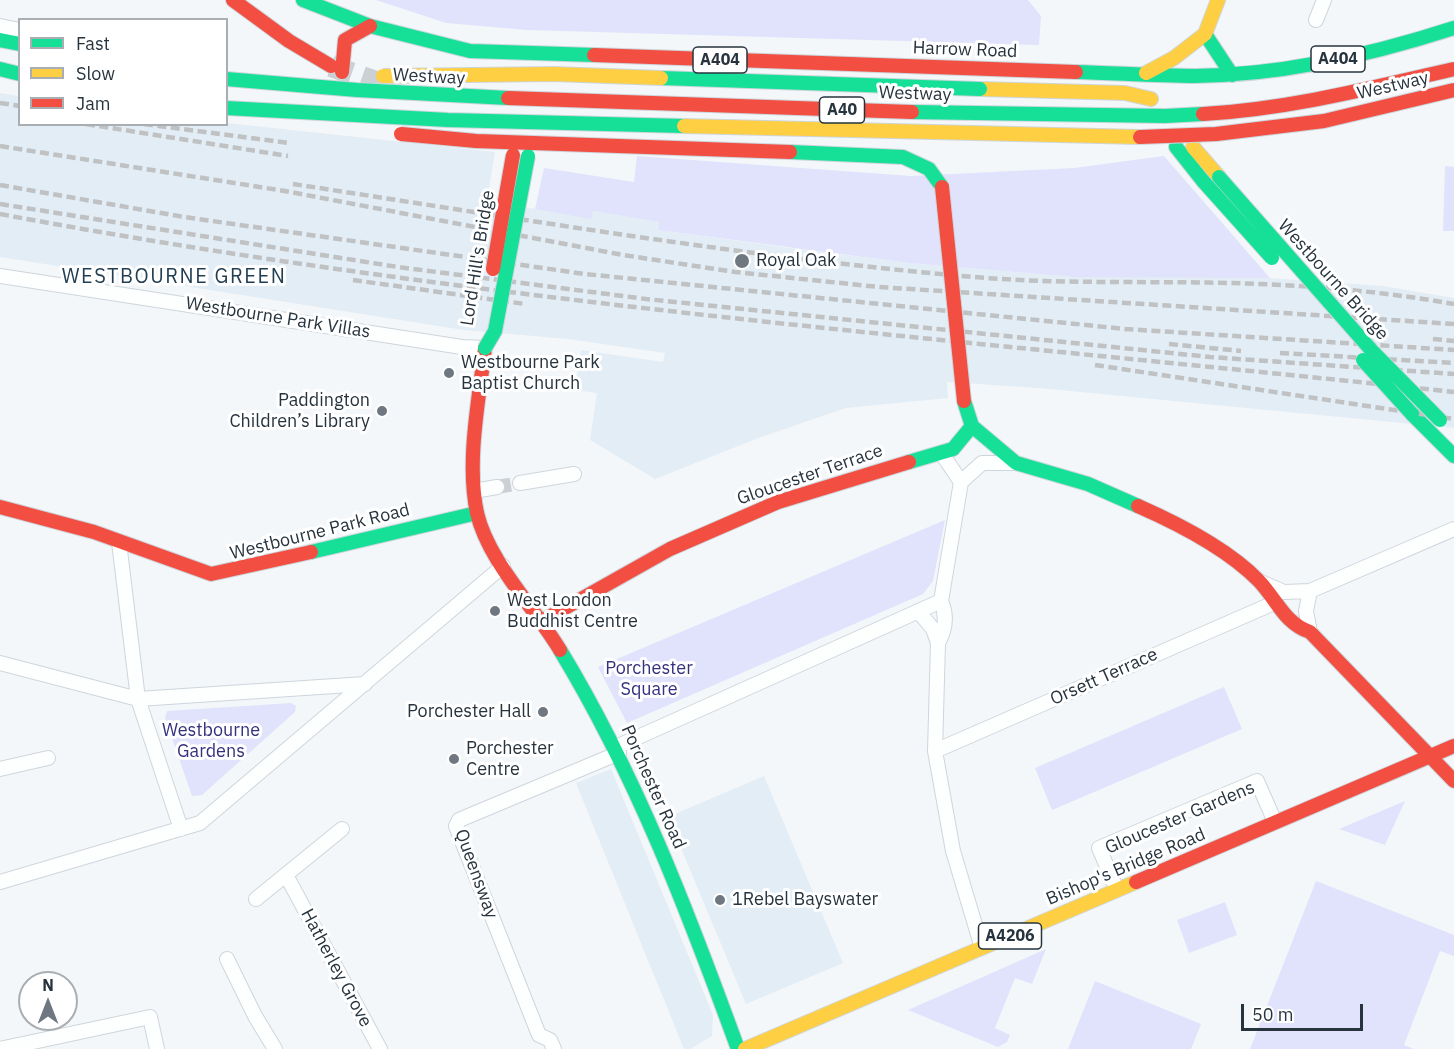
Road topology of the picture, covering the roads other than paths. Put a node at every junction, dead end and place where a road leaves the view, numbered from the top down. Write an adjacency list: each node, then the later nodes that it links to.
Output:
1 (232, 0): 7 (main road)
2 (303, 0): 7 (main road, Harrow Road / A404)
3 (1218, 0): 10 (main road)
4 (1324, 0): 5 (street)
5 (1316, 20)
6 (0, 26): 9 (street)
7 (370, 26): 13 (main road, Harrow Road / A404)
8 (1454, 28): 19 (main road, Harrow Road / A404)
9 (18, 30)
10 (1205, 34): 18 (main road); 19 (main road)
11 (0, 40): 12 (main road)
12 (18, 44)
13 (470, 51): 14 (main road, Harrow Road); 18 (main road, Harrow Road / A404)
14 (515, 64)
15 (0, 69): 17 (main road)
16 (1454, 69): 20 (main road, Westway / A40, bridge)
17 (18, 74)
18 (1146, 74): 19 (main road, Harrow Road / A404)
19 (1232, 75)
20 (228, 79)
21 (228, 79): 23 (main road, A40, bridge)
22 (1454, 90): 24 (main road, Westway / A40, bridge)
23 (1151, 99)
24 (228, 108)
25 (228, 108): 26 (main road, A40, bridge)
26 (364, 130)
27 (387, 132): 34 (main road, bridge)
28 (1176, 147): 37 (main road, Westbourne Bridge, bridge)
29 (1193, 147): 35 (main road, Westbourne Bridge, bridge)
30 (513, 155): 33 (main road, Lord Hill's Bridge, bridge)
31 (528, 156): 33 (main road, Lord Hill's Bridge, bridge)
32 (0, 276): 33 (street, Westbourne Park Villas)
33 (485, 348): 43 (main road, Porchester Road)
34 (972, 426): 36 (main road, Gloucester Terrace); 38 (main road)
35 (1452, 436)
36 (942, 454): 40 (street); 54 (main road, Gloucester Terrace)
37 (1454, 456)
38 (1016, 463): 40 (street); 49 (main road)
39 (574, 474): 41 (street)
40 (961, 482): 51 (street)
41 (520, 483)
42 (497, 487): 43 (street)
43 (474, 491): 45 (main road, Porchester Road)
44 (0, 507): 47 (main road, Westbourne Park Road)
45 (477, 513): 47 (main road, Westbourne Park Road); 48 (main road, Porchester Road)
46 (1454, 529): 50 (street)
47 (119, 542): 59 (street)
48 (503, 566): 54 (main road, Porchester Road); 58 (street)
49 (1260, 582): 50 (street); 52 (main road)
50 (1310, 591): 55 (street)
51 (941, 601): 53 (street); 56 (street)
52 (1274, 603): 55 (main road); 62 (street, Orsett Terrace)
53 (918, 611): 56 (street); 61 (street)
54 (542, 621): 61 (main road, Porchester Road)
55 (1310, 632): 63 (main road)
56 (938, 643): 62 (street)
57 (0, 663): 59 (street)
58 (365, 684): 59 (street); 68 (street)
59 (138, 699): 68 (street)
60 (1454, 746): 63 (main road, Bishop's Bridge Road / A4206)
61 (617, 750): 80 (street, Queensway); 81 (main road, Porchester Road)
62 (935, 751): 74 (street)
63 (1430, 756): 66 (main road); 67 (main road, Bishop's Bridge Road / A4206)
64 (48, 758): 65 (street)
65 (0, 769)
66 (1454, 782)
67 (1275, 822): 72 (main road, Bishop's Bridge Road / A4206); 72 (street, Gloucester Gardens)
68 (181, 829): 71 (street)
69 (342, 829): 70 (street)
70 (289, 881): 73 (street); 79 (street, Hatherley Grove)
71 (0, 882)
72 (1117, 890): 74 (main road, Bishop's Bridge Road / A4206)
73 (256, 899)
74 (982, 948): 82 (main road, Bishop's Bridge Road / A4206)
75 (227, 959): 78 (street)
76 (0, 1049): 77 (street)
77 (157, 1049)
78 (275, 1049)
79 (380, 1049)
80 (554, 1049)
81 (738, 1049)
82 (745, 1049)

